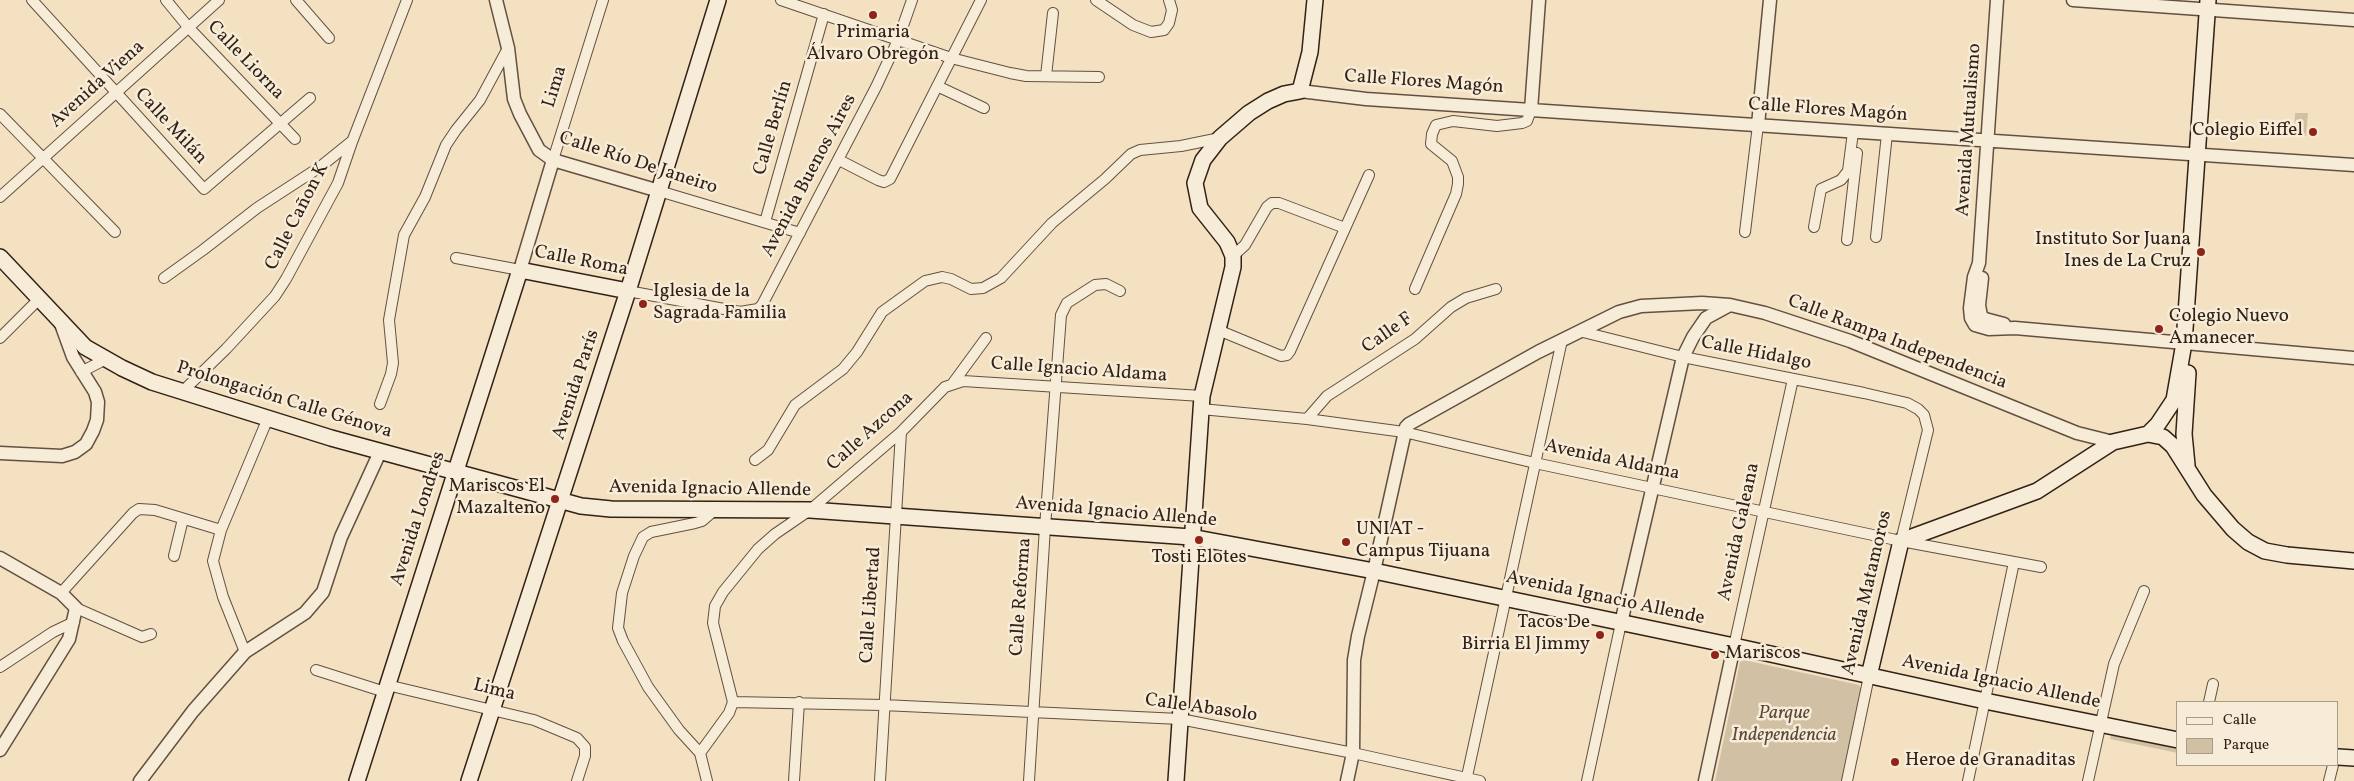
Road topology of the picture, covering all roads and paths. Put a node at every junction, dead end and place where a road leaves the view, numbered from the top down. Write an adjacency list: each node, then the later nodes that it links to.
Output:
1 (32, 0): 32 (street, Calle Milán)
2 (166, 0): 23 (street, Calle Liorna)
3 (219, 0): 23 (street, Avenida Viena)
4 (296, 0): 24 (street)
5 (407, 0): 44 (street, Calle Cañon K)
6 (496, 0): 26 (street, Calle Río De Janeiro)
7 (603, 0): 47 (street, Lima)
8 (718, 0): 51 (main road, Avenida París)
9 (781, 0): 21 (street)
10 (912, 0): 25 (street, Avenida Buenos Aires)
11 (981, 0): 27 (street)
12 (1096, 0): 13 (street)
13 (1169, 0)
14 (1315, 0): 31 (main road)
15 (1539, 0): 35 (street)
16 (1770, 0): 38 (street)
17 (1997, 0): 43 (street, Avenida Mutualismo)
18 (2074, 0): 19 (street)
19 (2208, 4): 22 (street); 45 (main road)
20 (1053, 13): 28 (street)
21 (824, 14): 25 (street); 53 (street, Calle Berlín)
22 (2354, 20)
23 (189, 28): 32 (street, Avenida Viena); 37 (street, Calle Liorna)
24 (330, 38)
25 (898, 40): 27 (street); 48 (street, Avenida Buenos Aires)
26 (508, 48): 47 (street, Calle Río De Janeiro); 90 (street)
27 (951, 58): 28 (street); 30 (street)
28 (1046, 76): 29 (street)
29 (1099, 77)
30 (937, 86): 34 (street); 48 (street)
31 (1300, 91): 35 (street, Calle Flores Magón); 41 (main road)
32 (115, 94): 37 (street, Calle Milán); 46 (street, Avenida Viena)
33 (310, 98): 37 (street)
34 (984, 108)
35 (1531, 110): 38 (street, Calle Flores Magón); 67 (street)
36 (0, 114): 46 (street)
37 (280, 123): 42 (street, Calle Liorna)
38 (1758, 125): 39 (street, Calle Flores Magón); 57 (street)
39 (1856, 132): 40 (street, Calle Flores Magón); 54 (street); 60 (street)
40 (1887, 134): 43 (street, Calle Flores Magón); 59 (street)
41 (1220, 138): 62 (main road); 100 (street)
42 (295, 140)
43 (1988, 141): 45 (street, Calle Flores Magón); 80 (street, Avenida Mutualismo)
44 (352, 142): 66 (street); 88 (street, Calle Cañon K)
45 (2197, 154): 49 (street, Calle Flores Magón); 80 (main road)
46 (43, 158): 52 (street, Avenida Viena); 56 (street)
47 (553, 160): 51 (street, Calle Río De Janeiro); 65 (street, Lima)
48 (839, 160): 58 (street, Avenida Buenos Aires)
49 (2354, 165)
50 (1369, 175): 55 (street)
51 (658, 191): 53 (street, Calle Río De Janeiro); 69 (main road, Avenida París)
52 (0, 197)
53 (765, 222): 58 (street, Calle Río De Janeiro)
54 (1814, 227)
55 (1344, 228): 62 (street); 75 (street)
56 (115, 232)
57 (1745, 232)
58 (800, 233): 73 (street, Avenida Buenos Aires)
59 (1876, 237)
60 (1847, 240)
61 (0, 246): 81 (main road)
62 (1233, 256): 75 (main road)
63 (0, 257): 71 (main road, Prolongación Calle Génova)
64 (456, 258): 65 (street, Calle Roma)
65 (520, 270): 69 (main road, Calle Roma); 103 (main road, Avenida Londres)
66 (164, 278)
67 (1415, 289)
68 (1496, 289): 93 (street, Calle F)
69 (628, 291): 73 (street, Calle Roma); 105 (main road, Avenida París)
70 (1120, 291): 87 (street, Calle Reforma)
71 (39, 299): 74 (main road, Prolongación Calle Génova); 77 (street)
72 (1730, 305): 76 (street, Calle Rampa Independencia); 82 (street); 97 (street, Calle Rampa Independencia)
73 (758, 310)
74 (62, 324): 81 (main road, Prolongación Calle Génova); 84 (street)
75 (1218, 330): 89 (main road)
76 (1579, 331): 79 (street, Calle Rampa Independencia); 82 (street, Calle Hidalgo)
77 (0, 338)
78 (986, 338): 86 (street, Calle Azcona)
79 (1562, 340): 95 (street, Calle Rampa Independencia); 101 (street)
80 (2184, 343): 83 (street); 96 (main road); 102 (main road)
81 (102, 356): 84 (street); 88 (main road, Prolongación Calle Génova)
82 (1683, 357): 85 (street, Calle Hidalgo); 104 (street)
83 (2354, 358)
84 (81, 372): 99 (street)
85 (1792, 379): 91 (street, Calle Hidalgo); 108 (street, Avenida Galeana)
86 (953, 383): 87 (street, Calle Ignacio Aldama); 94 (street, Calle Azcona)
87 (1055, 386): 89 (street, Calle Ignacio Aldama); 111 (street, Calle Reforma)
88 (183, 391): 92 (main road, Prolongación Calle Génova)
89 (1202, 403): 93 (street, Avenida Aldama); 113 (main road)
90 (380, 404)
91 (1924, 415): 114 (street, Avenida Matamoros)
92 (268, 418): 98 (main road, Prolongación Calle Génova); 112 (street)
93 (1307, 419): 95 (street, Avenida Aldama)
94 (901, 432): 107 (street, Calle Azcona); 109 (street, Calle Libertad)
95 (1404, 432): 101 (street, Avenida Aldama); 120 (street)
96 (2148, 434): 97 (main road); 102 (main road)
97 (2112, 442): 114 (main road)
98 (380, 452): 103 (main road, Prolongación Calle Génova); 129 (street)
99 (0, 453)
100 (755, 460)
101 (1535, 463): 104 (street, Avenida Aldama); 123 (street)
102 (2188, 466): 117 (main road)
103 (455, 472): 105 (main road, Avenida Ignacio Allende); 134 (main road, Avenida Londres)
104 (1652, 487): 108 (street, Avenida Aldama); 126 (street)
105 (561, 501): 106 (main road, Avenida Ignacio Allende); 140 (main road, Avenida París)
106 (717, 508): 107 (main road, Avenida Ignacio Allende); 146 (street)
107 (810, 510): 109 (main road, Avenida Ignacio Allende); 137 (street, Calle Azcona)
108 (1764, 510): 114 (street, Avenida Aldama); 128 (street, Avenida Galeana)
109 (896, 516): 111 (main road, Avenida Ignacio Allende); 139 (street, Calle Libertad)
110 (183, 519): 112 (street); 115 (street); 122 (street)
111 (1044, 527): 113 (main road, Avenida Ignacio Allende); 141 (street, Calle Reforma)
112 (221, 530): 129 (street)
113 (1192, 536): 120 (main road, Avenida Ignacio Allende); 142 (main road)
114 (1901, 541): 118 (street, Avenida Aldama); 132 (main road, Avenida Matamoros)
115 (174, 556)
116 (0, 558): 122 (street)
117 (2354, 561)
118 (2014, 562): 119 (street, Avenida Aldama); 135 (street)
119 (2041, 567)
120 (1374, 572): 123 (main road, Avenida Ignacio Allende); 147 (street)
121 (2144, 591): 143 (street)
122 (61, 593): 124 (street)
123 (1506, 599): 126 (main road, Avenida Ignacio Allende); 151 (street)
124 (76, 608): 125 (street); 127 (street)
125 (74, 622): 130 (street); 145 (street)
126 (1620, 623): 128 (main road, Avenida Ignacio Allende); 163 (street)
127 (151, 634)
128 (1734, 646): 132 (main road, Avenida Ignacio Allende); 164 (street, Avenida Galeana)
129 (245, 652): 152 (street)
130 (0, 667)
131 (316, 670): 134 (street, Lima)
132 (1869, 676): 135 (main road, Avenida Ignacio Allende); 165 (street, Avenida Matamoros)
133 (2213, 684): 136 (street)
134 (386, 688): 140 (street, Lima); 153 (main road, Avenida Londres)
135 (1985, 701): 143 (main road, Avenida Ignacio Allende); 166 (street)
136 (2209, 701)
137 (734, 702): 138 (street, Calle Abasolo); 146 (street)
138 (800, 702): 139 (street, Calle Abasolo); 157 (street)
139 (883, 704): 141 (street, Calle Abasolo); 158 (street, Calle Libertad)
140 (491, 709): 154 (main road, Avenida París); 155 (street, Lima)
141 (1032, 712): 142 (street, Calle Abasolo); 159 (street, Calle Reforma)
142 (1180, 720): 147 (street, Calle Abasolo); 160 (main road)
143 (2100, 724): 144 (main road, Avenida Ignacio Allende); 167 (street)
144 (2176, 740)
145 (0, 750)
146 (700, 753): 156 (street)
147 (1353, 753): 151 (street, Calle Abasolo); 161 (street)
148 (2339, 757): 149 (main road)
149 (2354, 758)
150 (2333, 766): 168 (street)
151 (1466, 779): 162 (street, Calle Abasolo)
152 (140, 781)
153 (357, 781)
154 (469, 781)
155 (577, 781)
156 (707, 781)
157 (794, 781)
158 (880, 781)
159 (1029, 781)
160 (1176, 781)
161 (1347, 781)
162 (1480, 781)
163 (1587, 781)
164 (1705, 781)
165 (1847, 781)
166 (1968, 781)
167 (2088, 781)
168 (2329, 781)

